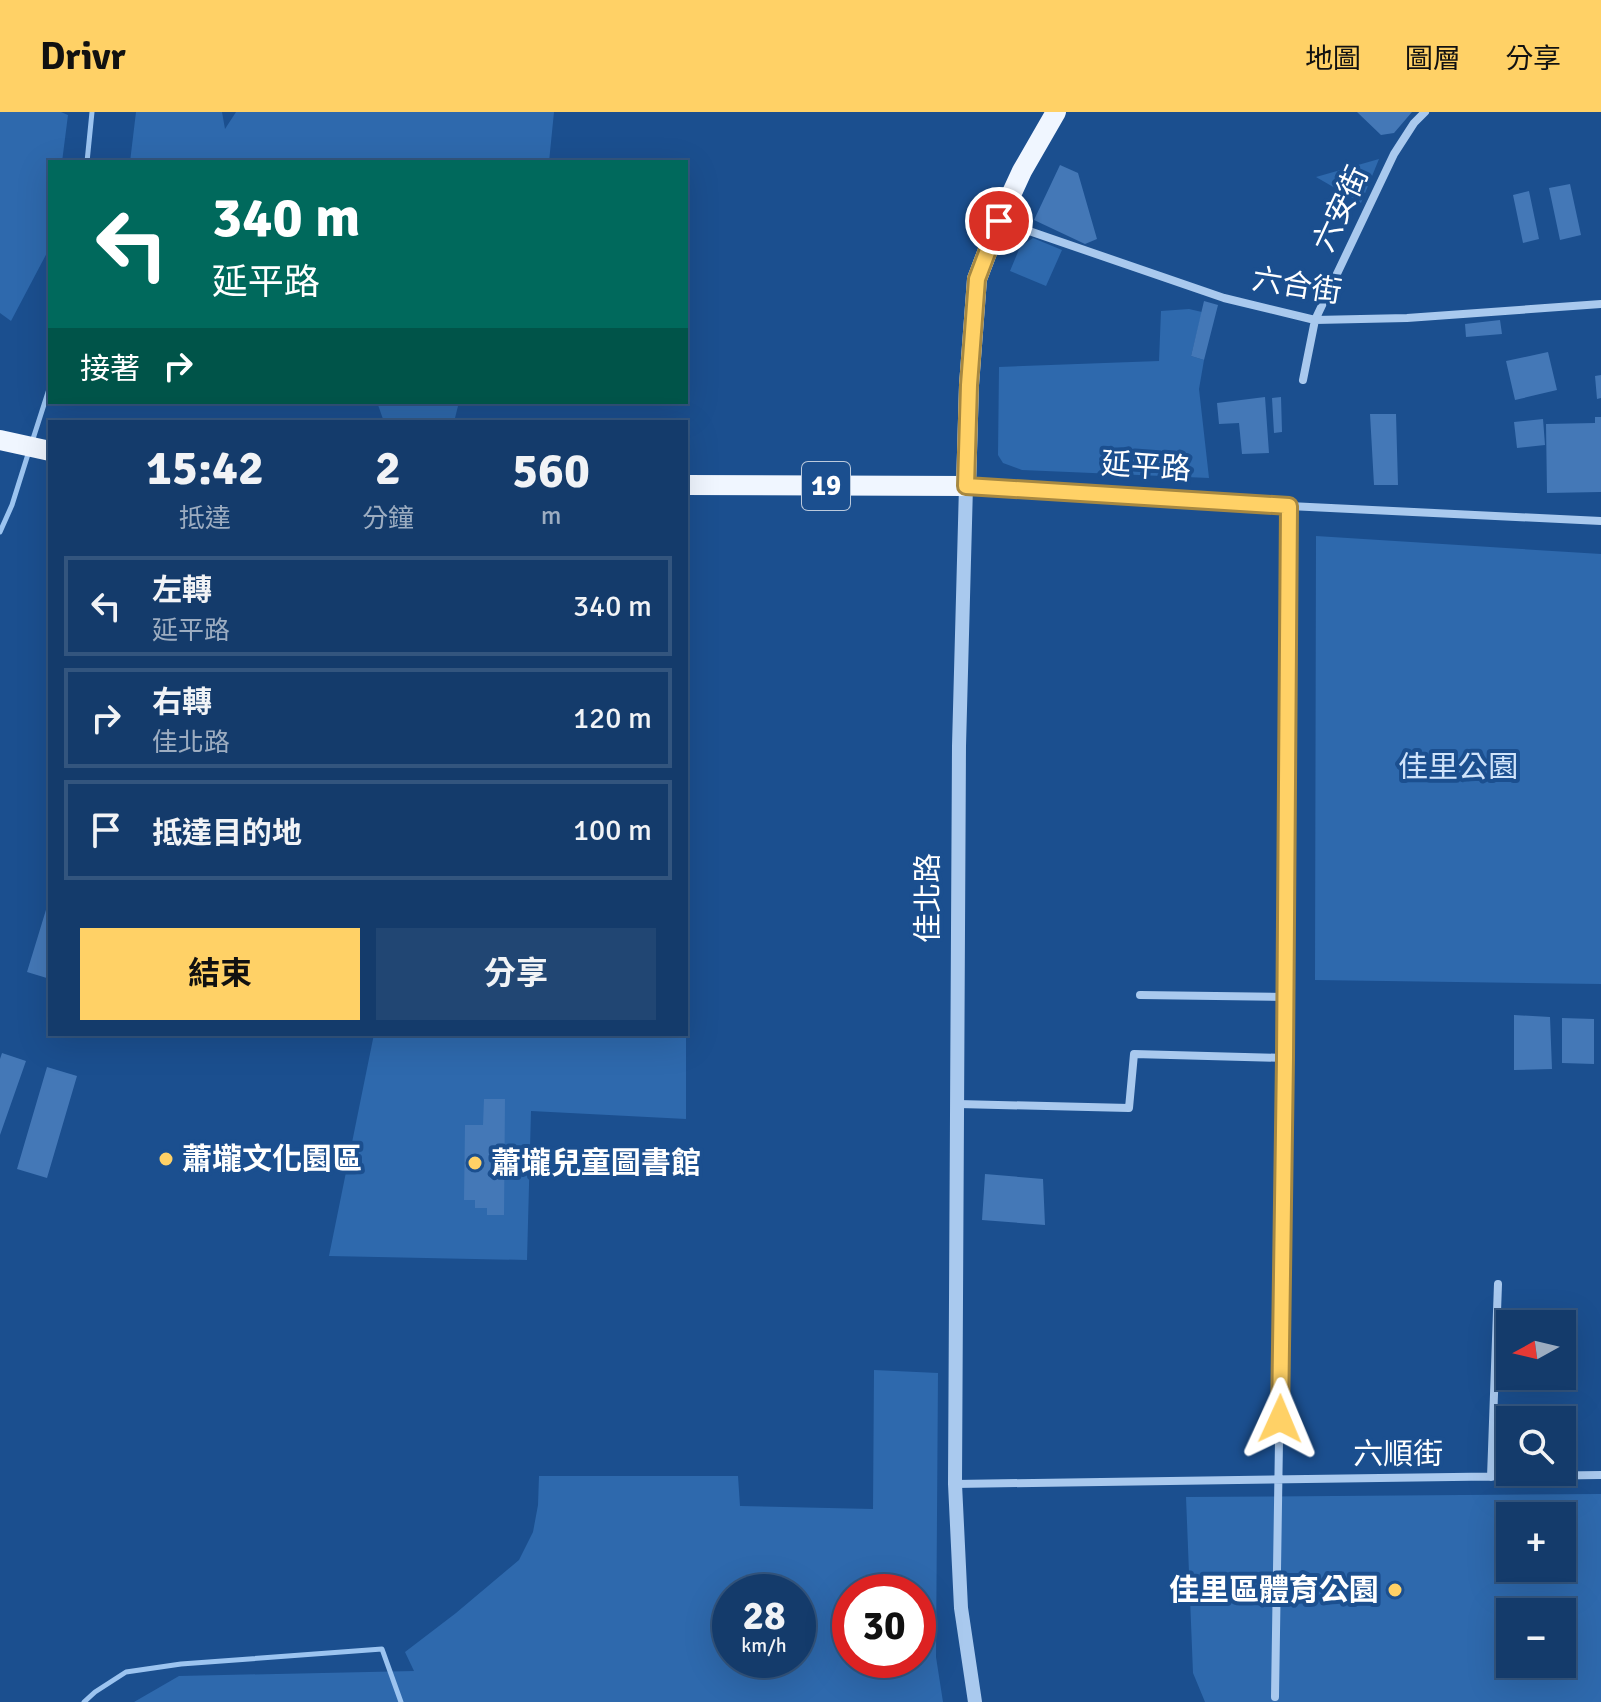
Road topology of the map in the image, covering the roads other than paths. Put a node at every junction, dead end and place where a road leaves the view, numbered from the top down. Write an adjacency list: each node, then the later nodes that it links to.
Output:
1 (1056, 112): 3 (main road, 佳北路)
2 (1425, 112): 5 (street, 六安街)
3 (999, 221): 5 (street, 六合街); 10 (main road, 佳北路)
4 (1601, 304): 5 (street, 六合街)
5 (1315, 320): 6 (street, 六安街)
6 (1303, 380)
7 (0, 440): 8 (main road)
8 (48, 451)
9 (688, 485): 10 (main road, 延平路 / 19)
10 (966, 486): 11 (street, 延平路); 16 (street, 佳北路)
11 (1289, 506): 12 (street, 延平路); 14 (street)
12 (1601, 521)
13 (1140, 995): 14 (street)
14 (1285, 997): 15 (street)
15 (1285, 1058): 16 (street); 20 (street)
16 (958, 1104): 21 (street, 佳北路)
17 (1498, 1284): 19 (street)
18 (1601, 1475): 19 (street, 六順街)
19 (1491, 1477): 20 (street, 六順街)
20 (1279, 1479): 21 (street, 六順街); 22 (street)
21 (955, 1484): 23 (street, 佳北路)
22 (1275, 1697)
23 (975, 1702)

